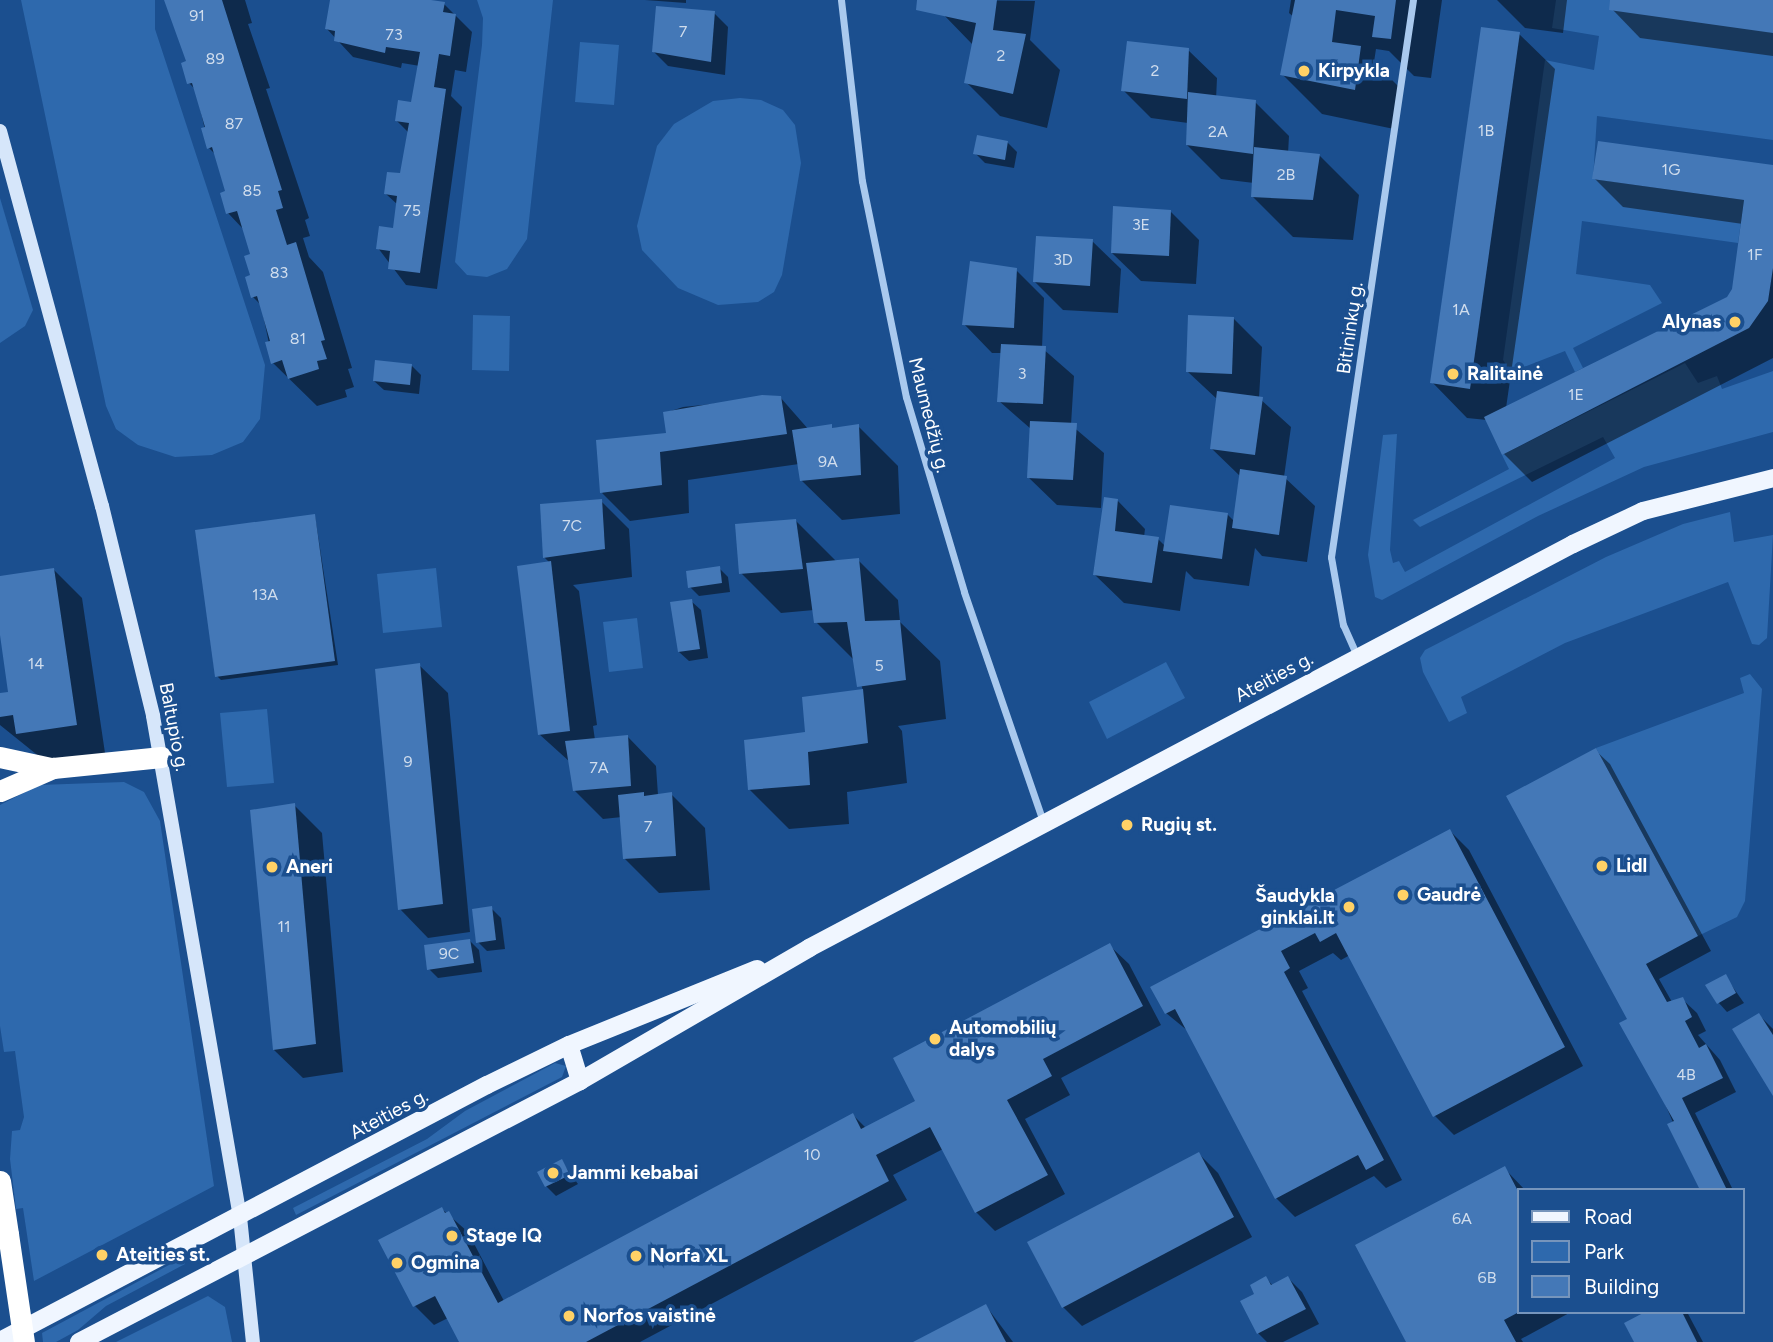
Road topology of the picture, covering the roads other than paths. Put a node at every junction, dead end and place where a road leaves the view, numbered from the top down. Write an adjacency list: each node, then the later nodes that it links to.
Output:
1 (841, 0): 10 (street, Maumedžių g.)
2 (1413, 0): 5 (street, Bitininkų g.)
3 (0, 131): 7 (street, Baltupio g.)
4 (1773, 478): 5 (main road, Ateities g.)
5 (1357, 656): 10 (main road, Ateities g.)
6 (0, 757): 8 (highway)
7 (161, 757): 8 (highway); 15 (street, Baltupio g.)
8 (53, 768): 9 (highway)
9 (0, 791)
10 (1044, 824): 11 (main road, Ateities g.)
11 (809, 948): 12 (main road, Ateities g.); 13 (main road, Ateities g.)
12 (569, 1045): 13 (main road); 15 (main road, Ateities g.)
13 (580, 1081): 16 (main road, Ateities g.)
14 (0, 1181): 18 (highway, bridge)
15 (240, 1217): 16 (street, Baltupio g.); 17 (main road, Ateities g.)
16 (245, 1258): 19 (main road, Ateities g.); 20 (street, Baltupio g.)
17 (0, 1341)
18 (24, 1342)
19 (79, 1342)
20 (253, 1342)

